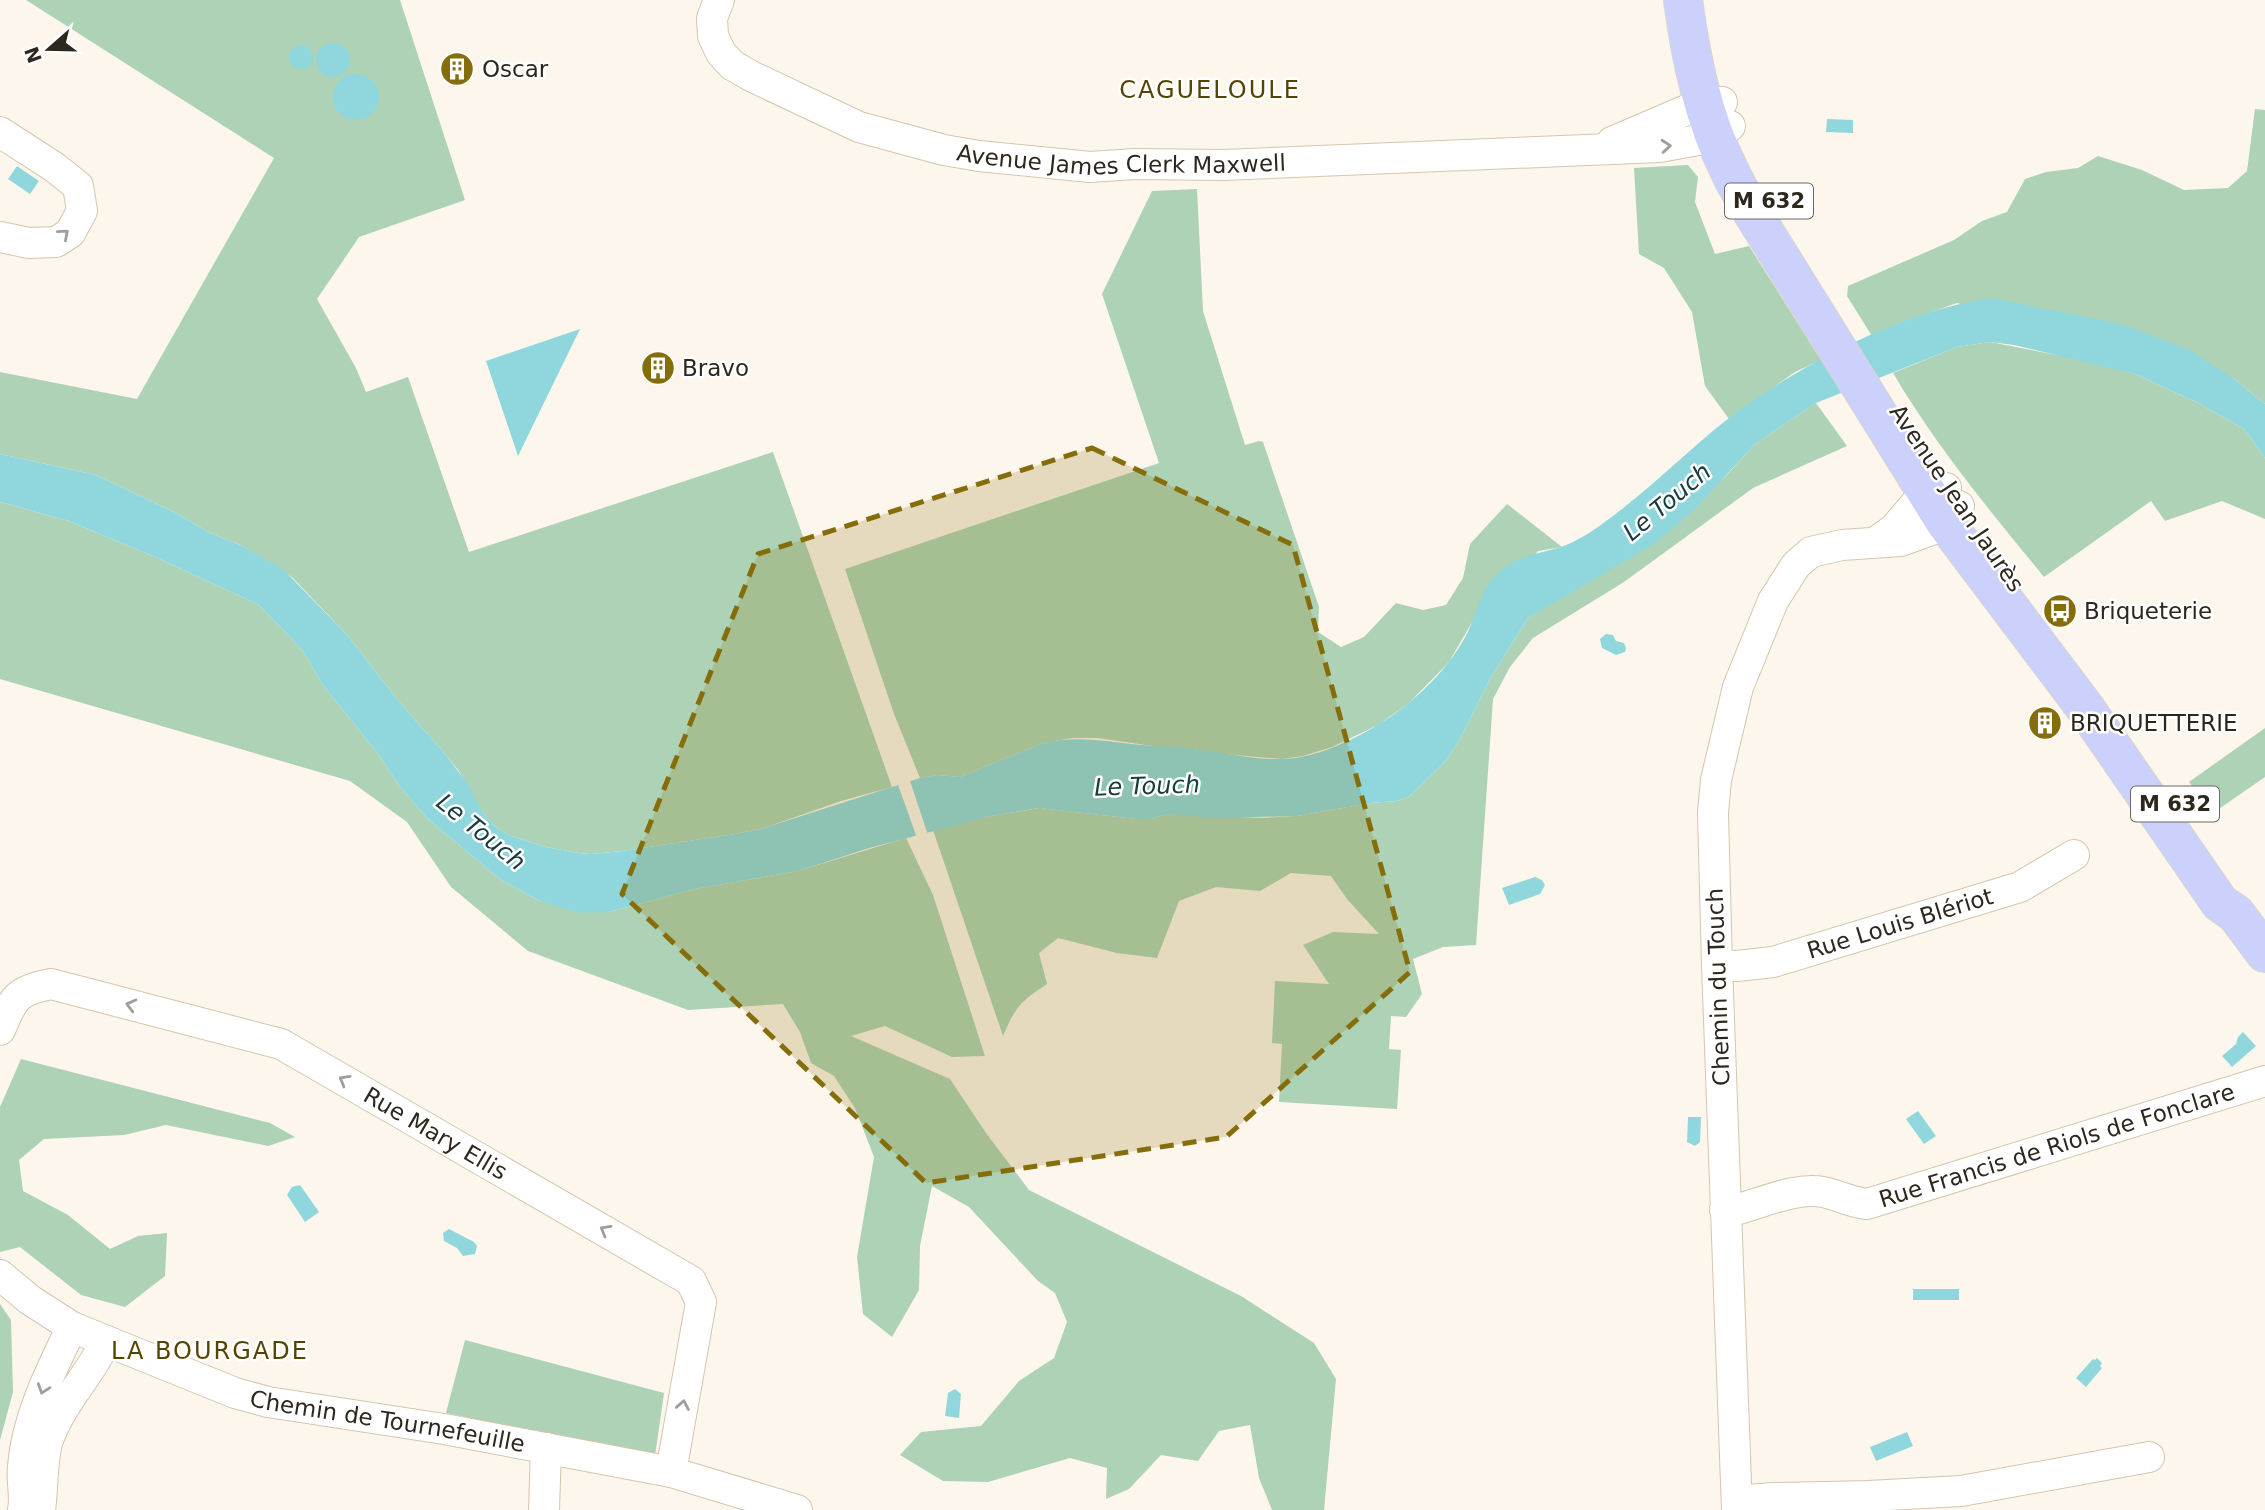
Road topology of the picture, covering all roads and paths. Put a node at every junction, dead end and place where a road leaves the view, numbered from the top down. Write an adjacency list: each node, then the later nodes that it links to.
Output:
1 (719, 0): 4 (street, Avenue James Clerk Maxwell)
2 (1683, 0): 4 (main road, M 632)
3 (1700, 0): 4 (main road, M 632)
4 (1717, 117): 7 (main road, Avenue Jean Jaurès / M 632)
5 (0, 132): 6 (street, one-way to 5)
6 (0, 237)
7 (1944, 503): 9 (main road, Avenue Jean Jaurès / M 632); 10 (street, Chemin du Touch)
8 (2074, 855): 10 (street, Rue Louis Blériot)
9 (2265, 953)
10 (1717, 965): 13 (street, Chemin du Touch)
11 (0, 1030): 19 (street, Rue Mary Ellis, one-way to 11)
12 (2265, 1081): 13 (street, Rue Francis de Riols de Fonclare)
13 (1726, 1209): 20 (street, Chemin du Touch)
14 (0, 1275): 15 (street, Chemin de Tournefeuille)
15 (72, 1326): 16 (street, Chemin de Tournefeuille); 21 (street, one-way to 21)
16 (106, 1341): 17 (street, Chemin de Tournefeuille); 22 (street)
17 (546, 1448): 19 (street, Chemin de Tournefeuille); 23 (street)
18 (2148, 1457): 20 (street)
19 (671, 1472): 24 (street, Chemin de Tournefeuille)
20 (1737, 1506)
21 (23, 1510)
22 (40, 1510)
23 (544, 1510)
24 (797, 1510)

